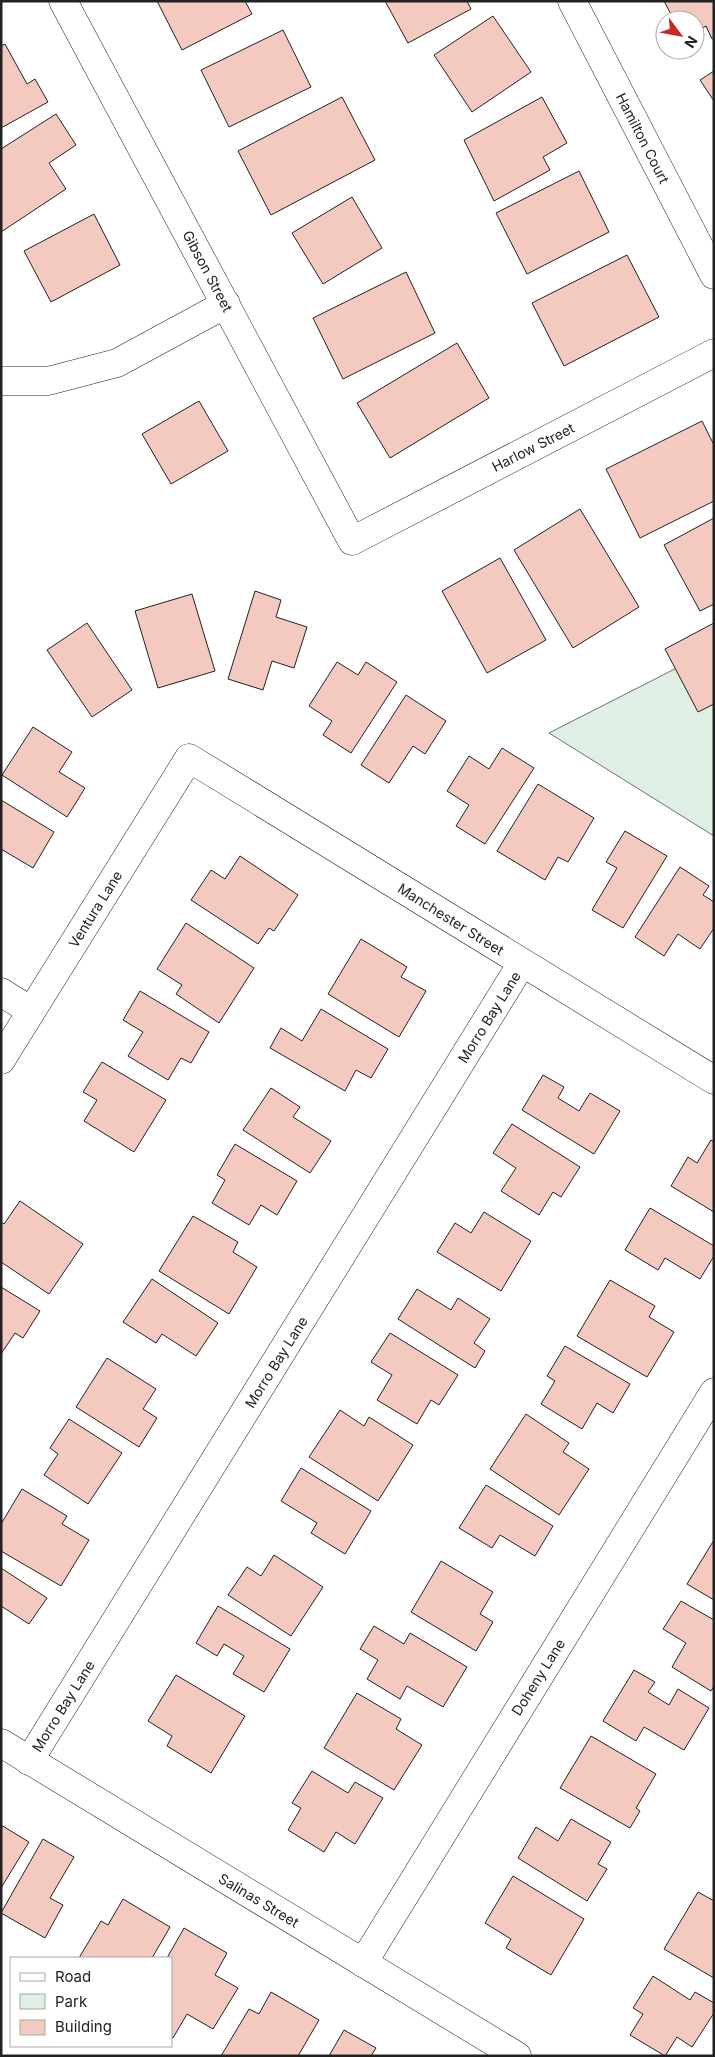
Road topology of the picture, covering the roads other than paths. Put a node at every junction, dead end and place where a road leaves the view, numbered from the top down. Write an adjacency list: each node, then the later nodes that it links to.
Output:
1 (63, 1): 4 (street, Gibson Street)
2 (572, 1): 3 (street, Hamilton Court)
3 (714, 275)
4 (226, 304): 6 (street); 7 (street, Gibson Street)
5 (714, 353): 7 (street, Harlow Street)
6 (1, 381)
7 (352, 541)
8 (189, 758): 9 (street, Manchester Street); 11 (street, Ventura Lane)
9 (522, 962): 13 (street, Manchester Street); 16 (street, Morro Bay Lane)
10 (1, 992): 11 (street)
11 (31, 1011): 12 (street, Ventura Lane)
12 (1, 1060)
13 (714, 1080)
14 (714, 1392): 17 (street, Doheny Lane)
15 (1, 1743): 16 (street, Salinas Street)
16 (30, 1760): 17 (street, Salinas Street)
17 (363, 1962): 18 (street, Salinas Street)
18 (517, 2056)

